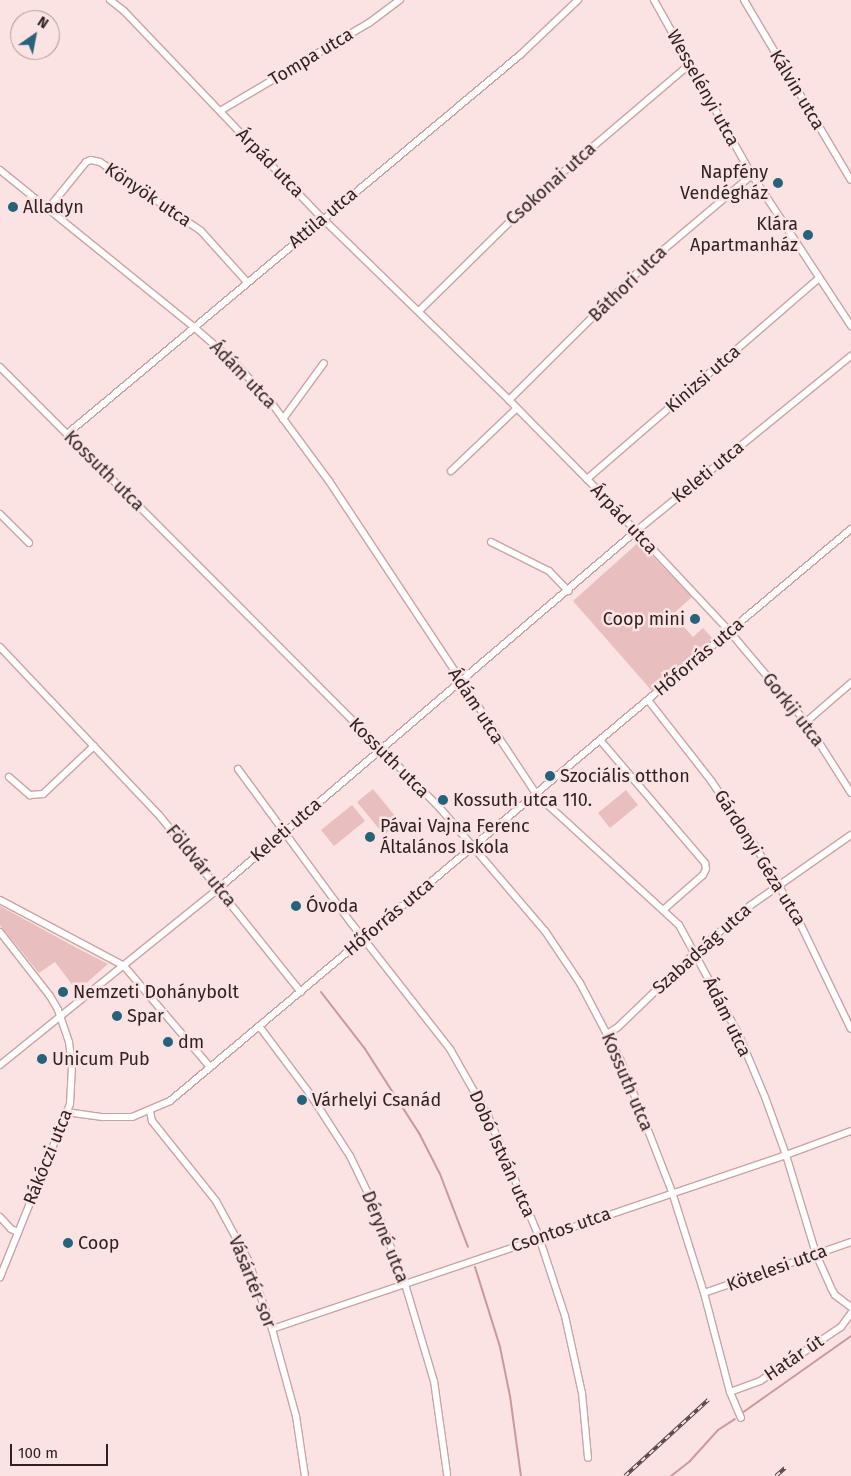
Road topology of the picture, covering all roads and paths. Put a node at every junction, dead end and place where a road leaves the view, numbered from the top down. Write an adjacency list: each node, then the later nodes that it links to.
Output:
1 (110, 0): 7 (street, Árpád utca)
2 (400, 0): 7 (street, Tompa utca)
3 (578, 0): 12 (street, Attila utca)
4 (654, 0): 6 (street, Wesselényi utca)
5 (744, 0): 10 (street, Kálvin utca)
6 (690, 64): 9 (street, Wesselényi utca); 15 (street, Csokonai utca)
7 (220, 111): 12 (street, Árpád utca)
8 (0, 170): 11 (street, Ádám utca)
9 (752, 175): 13 (street, Wesselényi utca); 21 (street, Báthori utca)
10 (851, 180)
11 (48, 209): 14 (street, Könyök utca); 17 (street, Ádám utca)
12 (322, 218): 14 (street, Attila utca); 15 (street, Árpád utca)
13 (818, 279): 16 (street, Wesselényi utca); 26 (street, Kinizsi utca)
14 (247, 282): 17 (street, Attila utca)
15 (419, 311): 21 (street, Árpád utca)
16 (851, 326)
17 (195, 328): 23 (street, Ádám utca); 24 (street, Attila utca)
18 (851, 356): 29 (street, Keleti utca)
19 (324, 363): 23 (street)
20 (0, 367): 24 (street, Kossuth utca)
21 (509, 400): 22 (street, Árpád utca)
22 (517, 408): 25 (street); 26 (street, Árpád utca)
23 (284, 419): 35 (street, Ádám utca)
24 (67, 434): 41 (street, Kossuth utca)
25 (451, 471)
26 (587, 479): 29 (street, Árpád utca)
27 (0, 514): 31 (street)
28 (851, 529): 33 (street, Hőforrás utca)
29 (635, 532): 32 (street, Keleti utca); 33 (street, Árpád utca)
30 (491, 542): 32 (street)
31 (29, 543)
32 (568, 591): 35 (street, Keleti utca)
33 (729, 631): 37 (street, Hőforrás utca); 38 (street, Gorkij utca)
34 (0, 647): 40 (street, Földvár utca)
35 (460, 682): 41 (street, Keleti utca); 45 (street, Ádám utca)
36 (851, 684): 38 (street)
37 (648, 700): 39 (street, Hőforrás utca); 49 (street, Gárdonyi Géza utca)
38 (806, 722): 44 (street, Gorkij utca)
39 (600, 740): 45 (street, Hőforrás utca); 52 (street)
40 (94, 746): 43 (street); 50 (street, Földvár utca)
41 (381, 750): 46 (street, Keleti utca); 48 (street, Kossuth utca)
42 (238, 769): 46 (street, Dobó István utca)
43 (9, 777)
44 (851, 793)
45 (536, 794): 48 (street, Hőforrás utca); 52 (street, Ádám utca)
46 (285, 831): 50 (street, Keleti utca); 54 (street, Dobó István utca)
47 (851, 835): 49 (street, Szabadság utca)
48 (474, 846): 54 (street, Hőforrás utca); 61 (street, Kossuth utca)
49 (778, 884): 55 (street, Szabadság utca); 60 (street, Gárdonyi Géza utca)
50 (219, 888): 56 (street, Keleti utca); 57 (street, Földvár utca)
51 (0, 900): 56 (street)
52 (663, 910): 55 (street, Ádám utca)
53 (0, 932): 58 (street, Rákóczi utca)
54 (364, 938): 57 (street, Hőforrás utca); 71 (street, Dobó István utca)
55 (695, 953): 61 (street, Szabadság utca); 67 (street, Ádám utca)
56 (124, 966): 58 (street, Keleti utca); 63 (street)
57 (301, 992): 59 (street, Hőforrás utca)
58 (60, 1016): 62 (street, Keleti utca); 65 (street, Rákóczi utca)
59 (259, 1026): 63 (street, Hőforrás utca); 75 (street, Déryné utca)
60 (851, 1029)
61 (607, 1034): 68 (street, Kossuth utca)
62 (0, 1065)
63 (210, 1067): 64 (street, Hőforrás utca)
64 (150, 1110): 65 (street, Hőforrás utca); 79 (street, Vásártér sor)
65 (66, 1112): 70 (street, Rákóczi utca)
66 (851, 1131): 67 (street, Csontos utca)
67 (786, 1155): 68 (street, Csontos utca); 73 (street, Ádám utca)
68 (672, 1192): 71 (street, Csontos utca); 76 (street, Kossuth utca)
69 (0, 1217): 70 (street)
70 (18, 1232): 74 (street, Rákóczi utca)
71 (539, 1237): 75 (street, Csontos utca); 82 (street, Dobó István utca)
72 (851, 1242): 73 (street, Kötelesi utca)
73 (816, 1254): 76 (street, Kötelesi utca); 77 (street, Ádám utca)
74 (0, 1277)
75 (405, 1284): 79 (street, Csontos utca); 83 (street, Déryné utca)
76 (704, 1293): 80 (street, Kossuth utca)
77 (851, 1307)
78 (851, 1313): 80 (street, Határ út)
79 (272, 1329): 84 (street, Vásártér sor)
80 (730, 1392): 81 (street, Kossuth utca)
81 (741, 1418)
82 (588, 1458)
83 (447, 1474)
84 (305, 1476)

